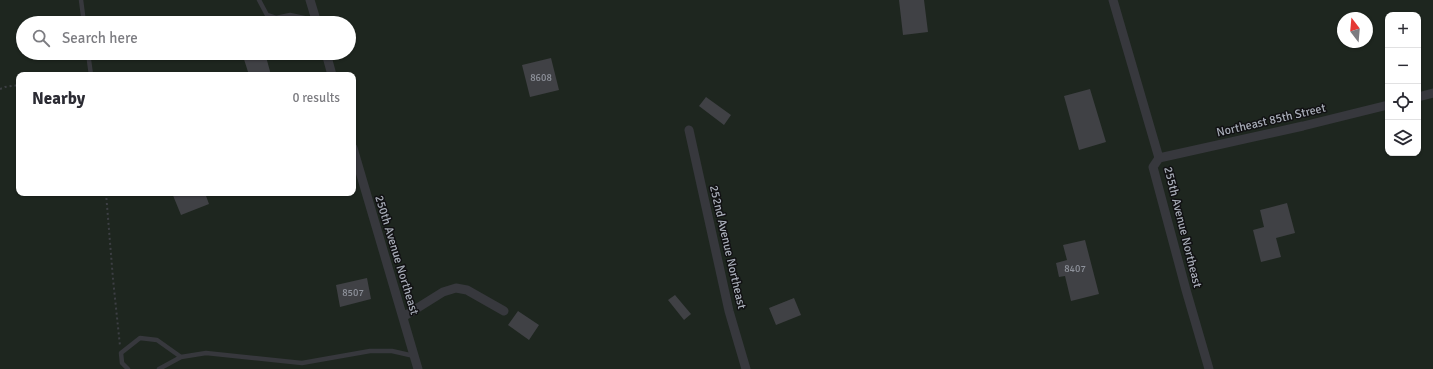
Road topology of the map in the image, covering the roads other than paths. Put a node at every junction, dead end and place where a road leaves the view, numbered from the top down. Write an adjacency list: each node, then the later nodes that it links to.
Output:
1 (81, 0): 5 (lane)
2 (259, 0): 6 (lane)
3 (310, 0): 7 (street)
4 (1113, 0): 17 (street, 255th Avenue Northeast)
5 (83, 16)
6 (267, 16)
7 (315, 16)
8 (89, 60): 10 (lane)
9 (328, 60): 11 (street)
10 (91, 72)
11 (331, 72)
12 (1433, 94): 13 (street)
13 (1421, 96)
14 (1385, 106): 17 (street, Northeast 85th Street)
15 (689, 130): 25 (street, 252nd Avenue Northeast)
16 (356, 158): 19 (street, 250th Avenue Northeast)
17 (1159, 158): 26 (street, 255th Avenue Northeast)
18 (504, 311): 19 (street)
19 (403, 317): 20 (street, 250th Avenue Northeast)
20 (414, 356): 21 (lane); 24 (street, 250th Avenue Northeast)
21 (181, 358): 22 (lane); 23 (lane)
22 (128, 369)
23 (159, 369)
24 (418, 369)
25 (746, 369)
26 (1209, 369)

